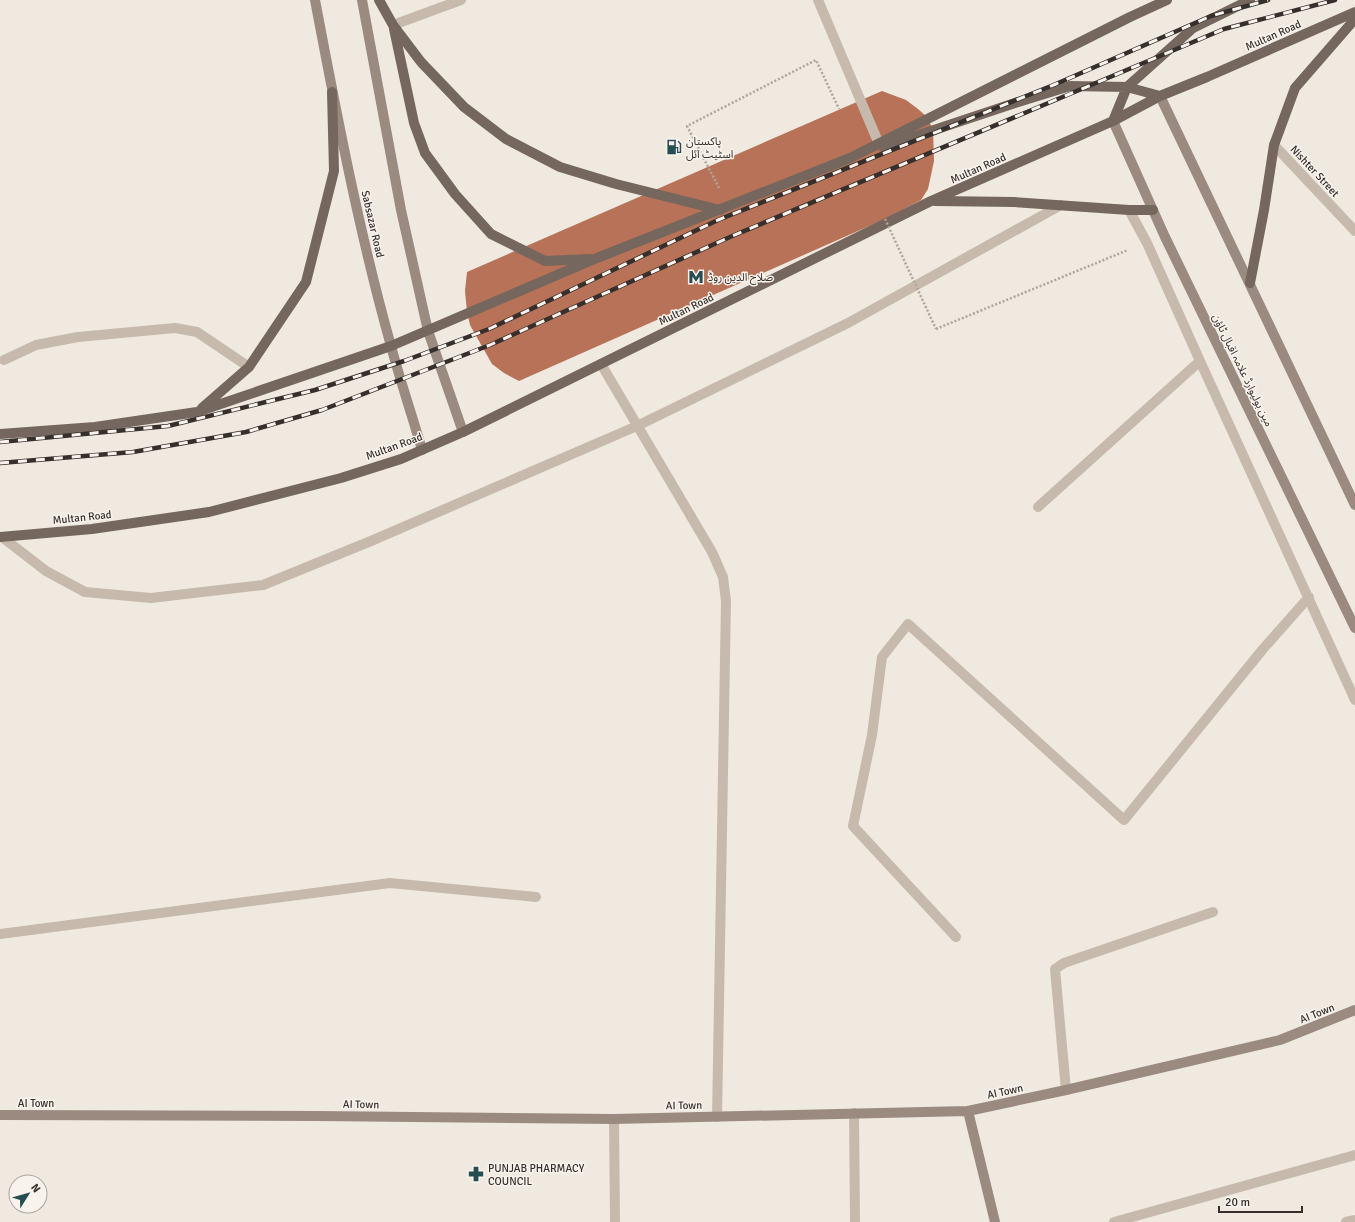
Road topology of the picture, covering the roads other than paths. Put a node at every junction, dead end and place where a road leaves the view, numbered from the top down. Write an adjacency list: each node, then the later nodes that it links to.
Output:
1 (315, 0): 12 (main road, Sabsazar Road)
2 (362, 0): 26 (main road)
3 (379, 0): 10 (main road)
4 (461, 0): 10 (street)
5 (818, 0): 15 (street)
6 (1167, 0): 15 (main road)
7 (1250, 0): 11 (main road)
8 (1355, 12): 13 (main road, Multan Road)
9 (1355, 19): 16 (main road)
10 (393, 26): 20 (main road); 24 (main road)
11 (1127, 87): 13 (main road); 14 (main road); 17 (main road)
12 (332, 92): 27 (main road, Sabsazar Road); 31 (main road)
13 (1160, 96): 14 (main road, Multan Road); 25 (main road)
14 (1113, 121): 18 (main road, Multan Road); 22 (main road, مین بولیوارڈ علامہ اقبال ٹاؤن)
15 (879, 144): 17 (main road)
16 (1274, 146): 23 (street, Nishter Street); 25 (main road)
17 (850, 158): 20 (main road)
18 (931, 201): 19 (main road); 30 (main road, Multan Road)
19 (1061, 205): 21 (main road); 33 (street)
20 (724, 208): 24 (main road)
21 (1129, 210): 22 (main road); 29 (street)
22 (1153, 210): 41 (main road, مین بولیوارڈ علامہ اقبال ٹاؤن)
23 (1355, 231)
24 (597, 258): 26 (main road)
25 (1250, 283): 37 (main road)
26 (428, 331): 27 (main road); 34 (main road)
27 (391, 346): 32 (main road); 36 (main road, Sabsazar Road)
28 (4, 360): 31 (street)
29 (1200, 361): 38 (street); 40 (street)
30 (601, 364): 33 (street); 34 (main road, Multan Road)
31 (249, 367): 32 (main road)
32 (197, 412): 35 (main road)
33 (638, 426): 39 (street); 52 (street)
34 (463, 432): 36 (main road, Multan Road)
35 (0, 434)
36 (422, 450): 39 (main road, Multan Road)
37 (1355, 505)
38 (1038, 508)
39 (1, 537)
40 (1309, 597): 42 (street); 46 (street)
41 (1355, 628)
42 (1355, 700)
43 (536, 897): 45 (street)
44 (1213, 912): 48 (street)
45 (0, 934)
46 (956, 937)
47 (1355, 1010): 48 (main road, AI Town)
48 (1066, 1090): 49 (main road, AI Town)
49 (968, 1111): 50 (main road, AI Town); 58 (main road)
50 (854, 1113): 52 (main road, AI Town); 57 (street)
51 (0, 1115): 53 (main road, AI Town)
52 (717, 1117): 53 (main road, AI Town)
53 (614, 1119): 56 (street)
54 (1355, 1155): 59 (street)
55 (1355, 1220): 60 (street)
56 (615, 1222)
57 (855, 1222)
58 (995, 1222)
59 (1114, 1222)
60 (1346, 1222)

